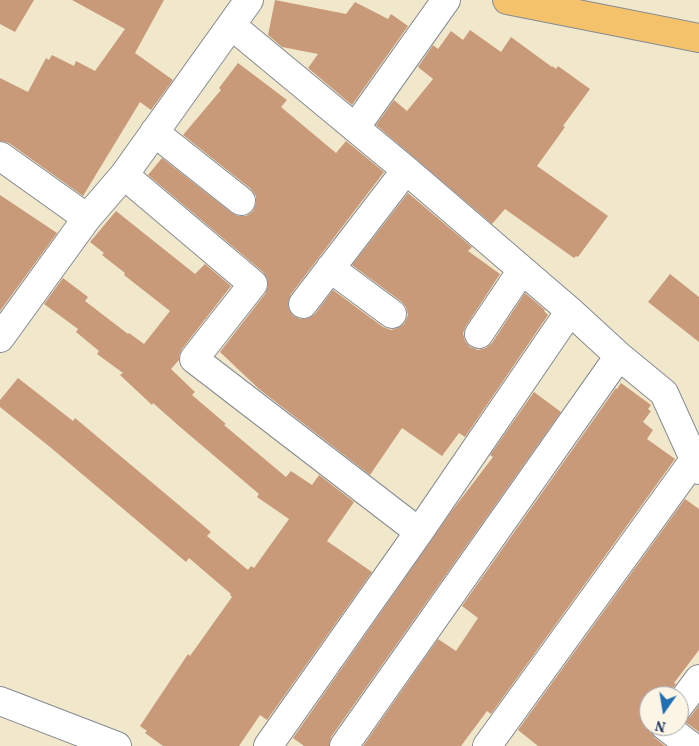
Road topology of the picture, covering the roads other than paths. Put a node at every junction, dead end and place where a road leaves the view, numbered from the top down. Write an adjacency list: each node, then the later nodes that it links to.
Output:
1 (249, 0): 4 (street)
2 (446, 0): 6 (street)
3 (507, 0): 5 (main road)
4 (231, 25): 6 (street); 7 (street)
5 (699, 38)
6 (355, 128): 9 (street)
7 (154, 132): 10 (street); 11 (street)
8 (0, 156): 12 (street)
9 (406, 170): 13 (street); 14 (street)
10 (124, 175): 12 (street); 22 (street)
11 (241, 201)
12 (87, 218): 19 (street)
13 (330, 268): 15 (street); 17 (street)
14 (522, 270): 16 (street); 18 (street)
15 (302, 304)
16 (570, 311): 20 (street); 22 (street)
17 (392, 314)
18 (480, 334)
19 (0, 338)
20 (619, 356): 21 (street); 29 (street)
21 (697, 465): 30 (street)
22 (419, 532): 28 (street)
23 (699, 679): 24 (street)
24 (689, 692)
25 (0, 701): 27 (street)
26 (678, 736): 31 (street)
27 (117, 746)
28 (268, 746)
29 (344, 746)
30 (487, 746)
31 (690, 746)

